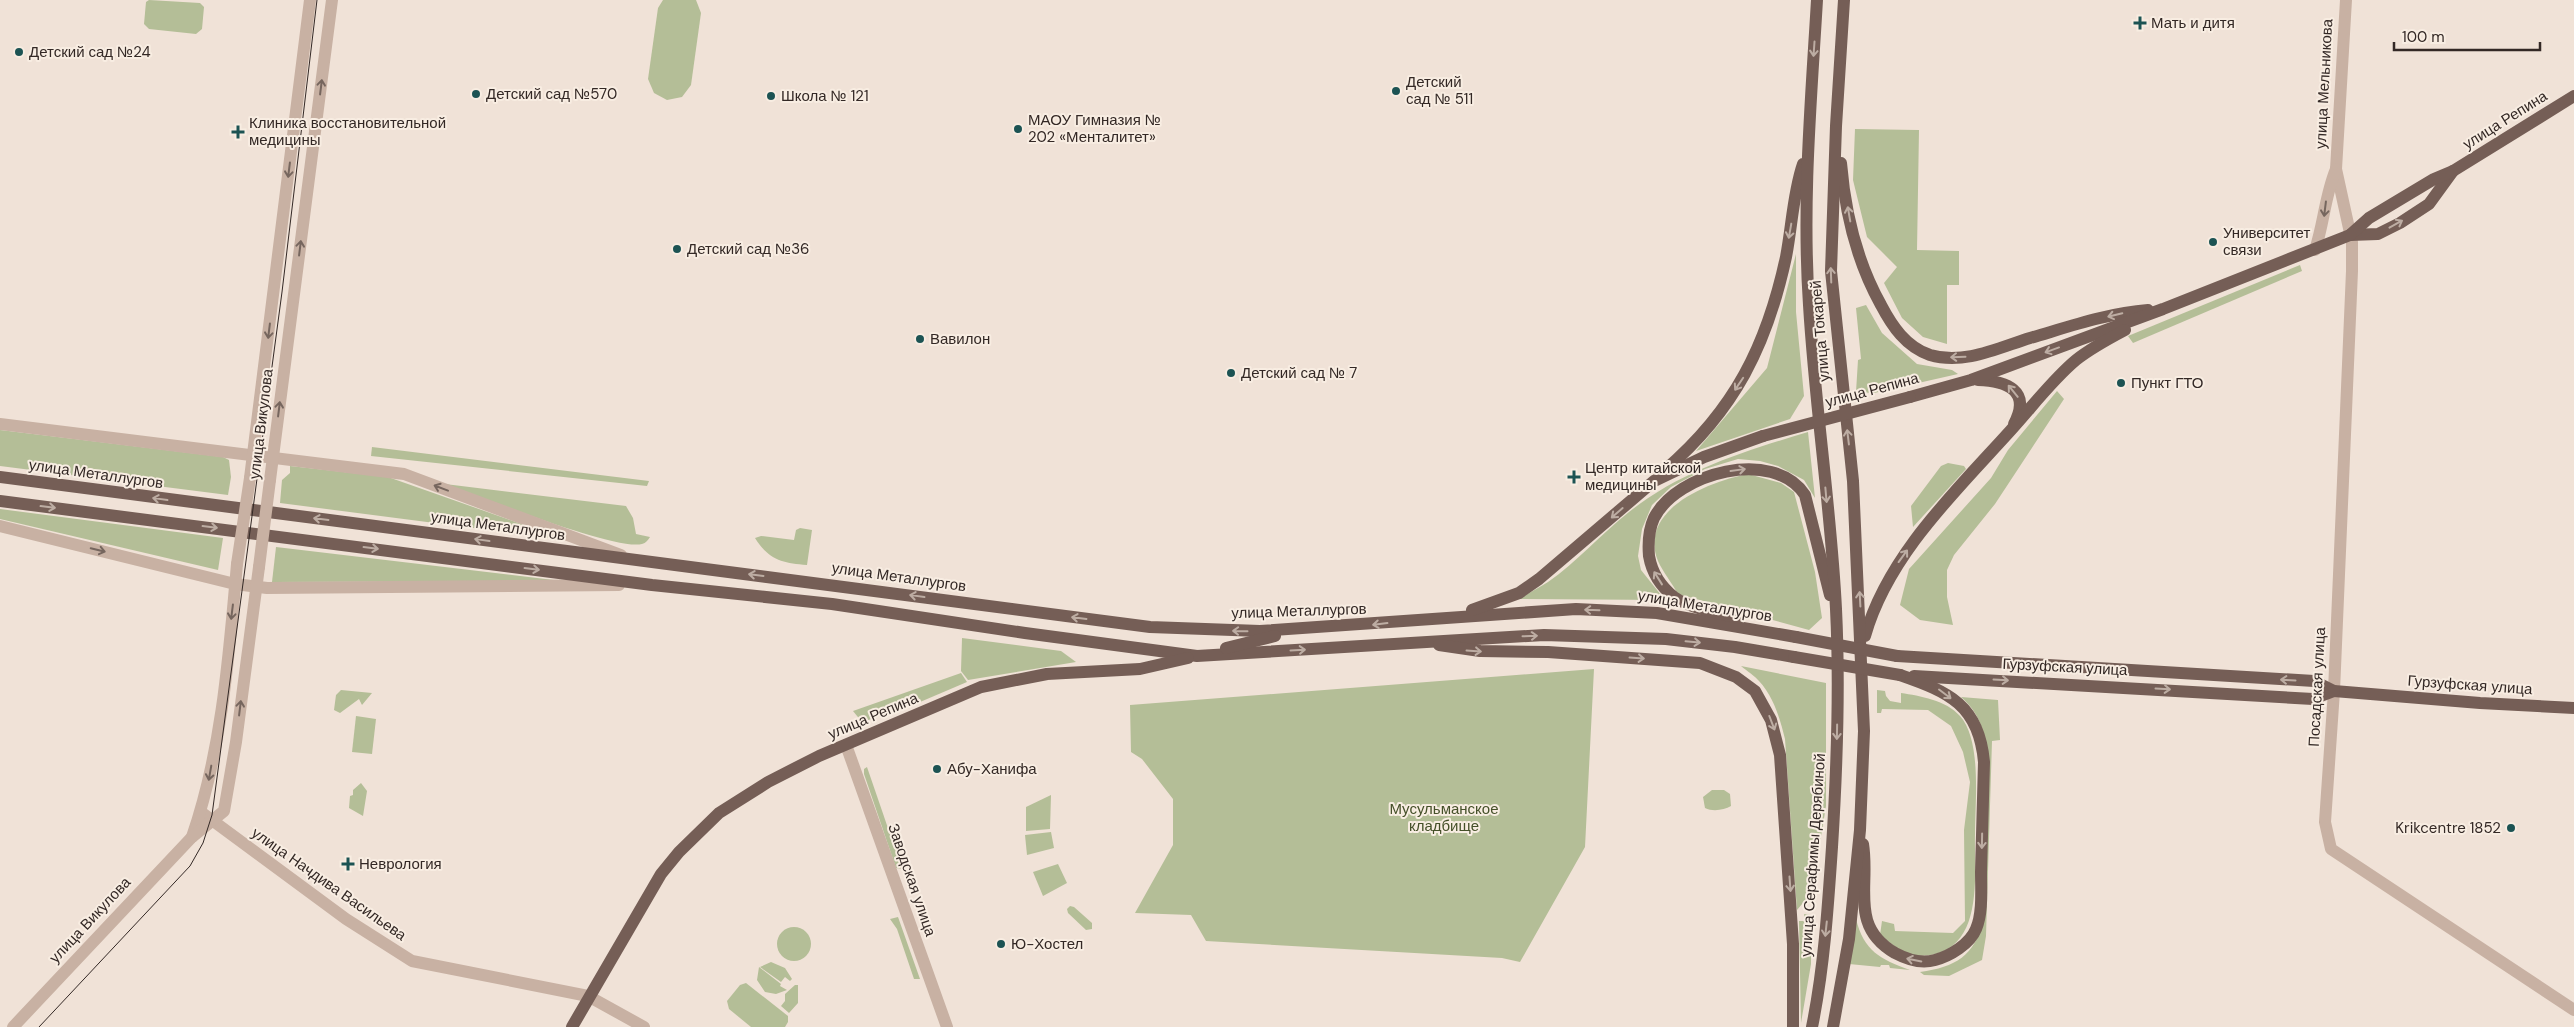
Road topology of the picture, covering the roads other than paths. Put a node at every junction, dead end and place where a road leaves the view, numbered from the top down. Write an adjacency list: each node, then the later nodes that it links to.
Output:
1 (310, 0): 17 (street, улица Викулова, one-way to 17)
2 (332, 0): 18 (street, улица Викулова, one-way to 2)
3 (1817, 0): 8 (main road, улица Токарей, one-way to 8)
4 (1844, 0): 7 (main road, улица Токарей)
5 (2346, 0): 9 (street, улица Мельникова)
6 (2574, 96): 10 (main road, улица Репина)
7 (1836, 126): 13 (main road, one-way to 7); 32 (main road, улица Токарей, one-way to 7)
8 (1807, 150): 20 (main road, one-way to 20); 27 (main road, улица Токарей, one-way to 27)
9 (2336, 169): 11 (street, улица Мельникова); 12 (street, улица Мельникова, one-way to 12)
10 (2452, 171): 11 (main road, улица Репина); 11 (main road, улица Репина, one-way to 10)
11 (2350, 234): 12 (main road, улица Репина); 36 (street, Посадская улица)
12 (2315, 250): 13 (main road, улица Репина)
13 (2163, 309): 14 (main road, улица Репина, one-way to 14); 16 (main road)
14 (1971, 380): 16 (main road, one-way to 14); 20 (main road, улица Репина, bridge)
15 (0, 424): 17 (street)
16 (2009, 432): 32 (main road, one-way to 16)
17 (253, 455): 18 (street); 24 (street, улица Викулова, bridge)
18 (274, 458): 23 (street, one-way to 18); 26 (street, улица Викулова, bridge)
19 (0, 478): 23 (main road, улица Металлургов, one-way to 19)
20 (1654, 481): 28 (main road, улица Репина, one-way to 28)
21 (0, 501): 25 (main road, one-way to 25)
22 (0, 526): 24 (street, one-way to 24)
23 (635, 561): 29 (main road, улица Металлургов, one-way to 23)
24 (236, 584): 26 (street); 39 (street, улица Викулова, one-way to 39)
25 (652, 585): 26 (street); 33 (main road)
26 (256, 587): 40 (street, улица Викулова, one-way to 26)
27 (1836, 608): 30 (main road, one-way to 27); 35 (main road, улица Токарей)
28 (1428, 618): 29 (main road, улица Металлургов, one-way to 29); 30 (main road, улица Металлургов, one-way to 28)
29 (1306, 628): 33 (main road, улица Репина)
30 (1796, 637): 36 (main road, Гурзуфская улица, one-way to 30, bridge)
31 (1427, 642): 33 (main road, one-way to 31); 34 (main road, Гурзуфская улица, one-way to 34, bridge); 49 (main road, one-way to 49)
32 (1862, 648): 41 (main road, улица Токарей)
33 (1197, 656): 38 (main road, улица Репина)
34 (1900, 675): 36 (main road, Гурзуфская улица, one-way to 36); 41 (main road, one-way to 41)
35 (1838, 684): 50 (main road, улица Серафимы Дерябиной, one-way to 50)
36 (2334, 691): 37 (main road, Гурзуфская улица); 44 (street, Посадская улица)
37 (2574, 708)
38 (846, 745): 43 (main road, улица Репина); 48 (street, Заводская улица)
39 (201, 812): 40 (street, улица Начдива Васильева); 42 (street, улица Викулова)
40 (213, 820): 42 (street, улица Викулова); 43 (street, улица Начдива Васильева)
41 (1860, 830): 51 (main road)
42 (192, 837): 45 (street, улица Викулова)
43 (588, 996): 46 (main road, улица Репина); 47 (street, улица Начдива Васильева)
44 (2574, 1010)
45 (13, 1027)
46 (572, 1027)
47 (644, 1027)
48 (947, 1027)
49 (1793, 1027)
50 (1812, 1027)
51 (1833, 1027)

